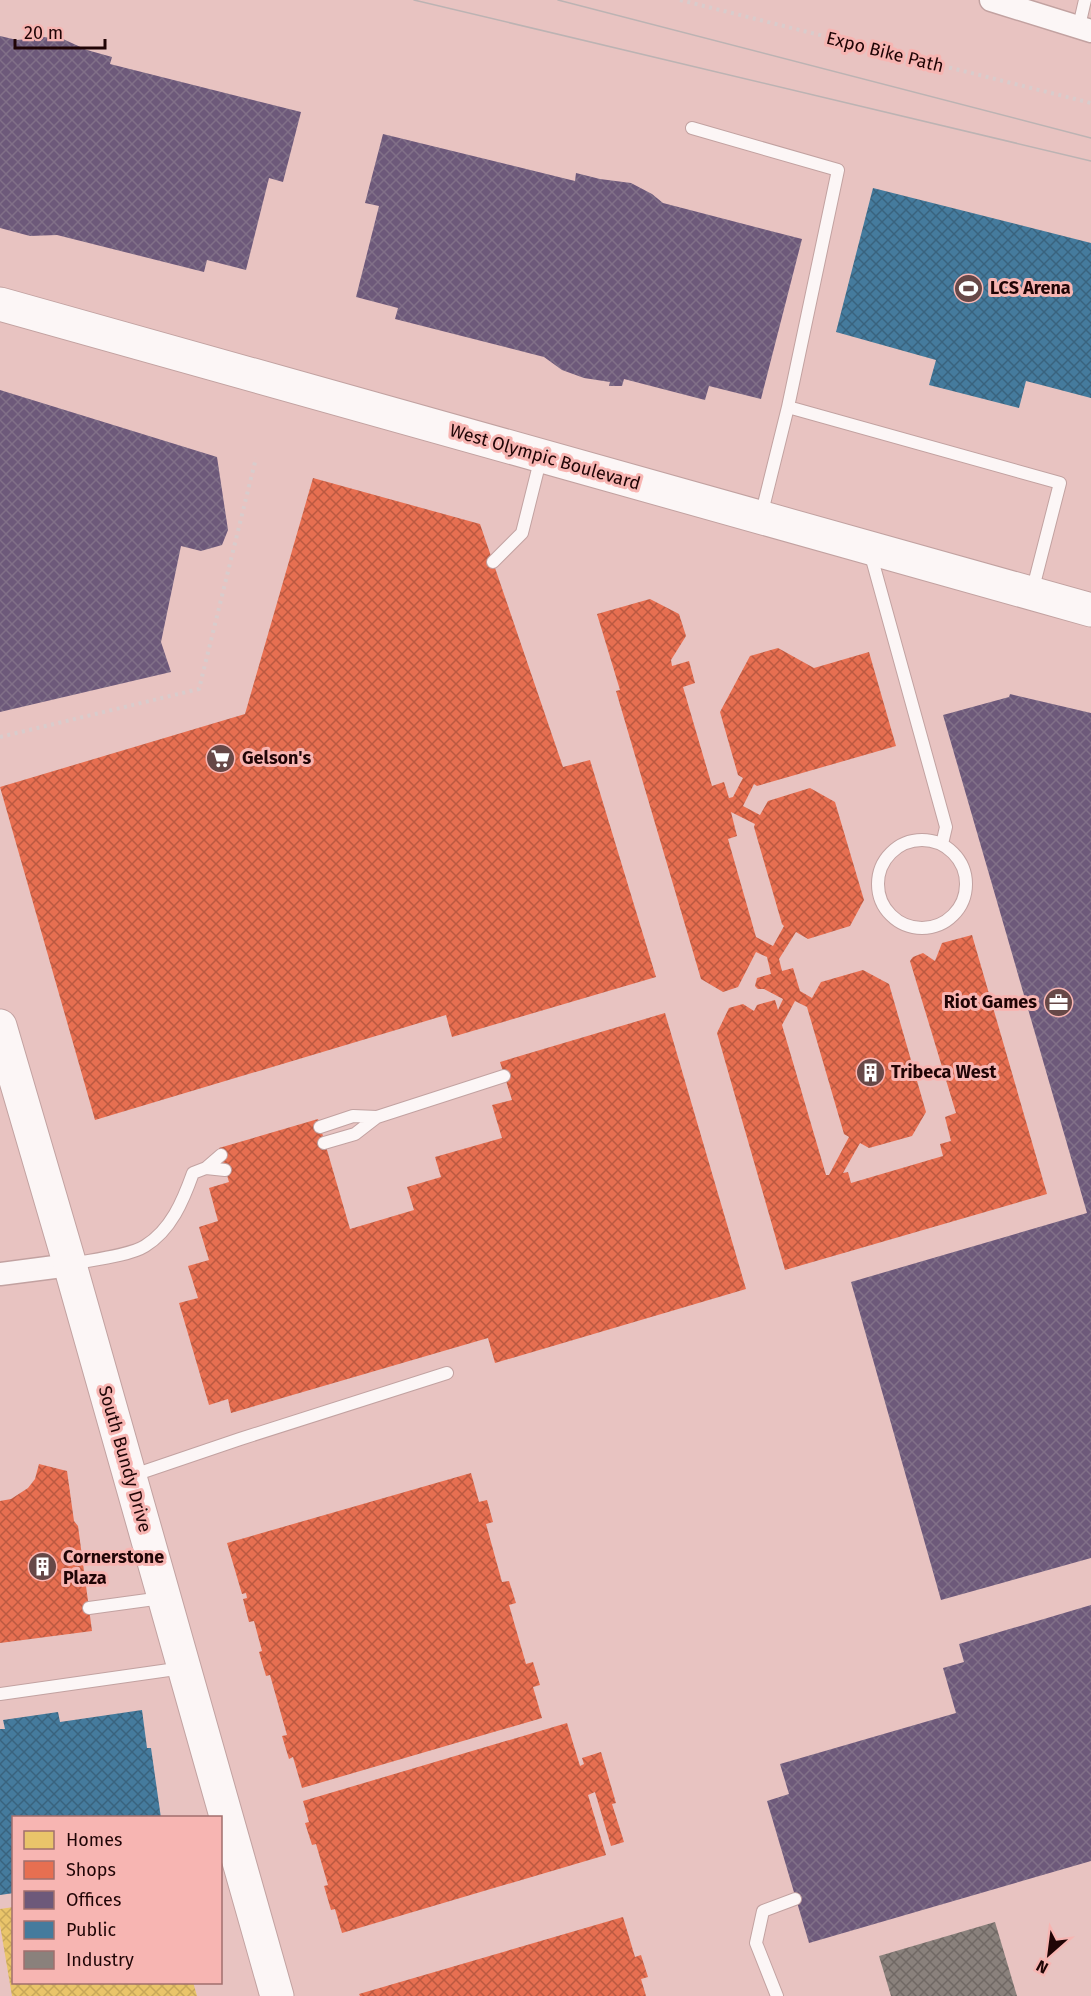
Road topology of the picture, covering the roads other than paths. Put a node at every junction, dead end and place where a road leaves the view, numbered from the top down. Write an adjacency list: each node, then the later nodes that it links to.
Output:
1 (991, 0): 3 (street)
2 (1084, 0): 3 (lane)
3 (1085, 28)
4 (692, 128): 6 (lane)
5 (0, 304): 7 (main road, West Olympic Boulevard)
6 (788, 407): 8 (lane); 11 (lane)
7 (541, 456): 8 (main road, West Olympic Boulevard); 10 (lane)
8 (760, 517): 9 (main road, West Olympic Boulevard)
9 (868, 548): 11 (main road, West Olympic Boulevard); 13 (lane)
10 (493, 562)
11 (1032, 594): 12 (main road, West Olympic Boulevard)
12 (1091, 610)
13 (942, 844): 13 (lane)
14 (0, 1026): 22 (main road, South Bundy Drive)
15 (504, 1076): 16 (lane)
16 (377, 1117): 17 (lane); 18 (lane)
17 (320, 1127)
18 (324, 1143)
19 (220, 1155): 20 (lane)
20 (206, 1168): 21 (lane); 22 (lane)
21 (225, 1170)
22 (70, 1265): 23 (street); 25 (main road, South Bundy Drive)
23 (0, 1274)
24 (447, 1373): 25 (lane)
25 (130, 1476): 26 (main road, South Bundy Drive)
26 (164, 1598): 27 (lane); 28 (main road, South Bundy Drive)
27 (89, 1608)
28 (184, 1668): 29 (lane); 31 (main road, South Bundy Drive)
29 (0, 1694)
30 (795, 1899): 32 (lane)
31 (277, 1996)
32 (777, 1996)

